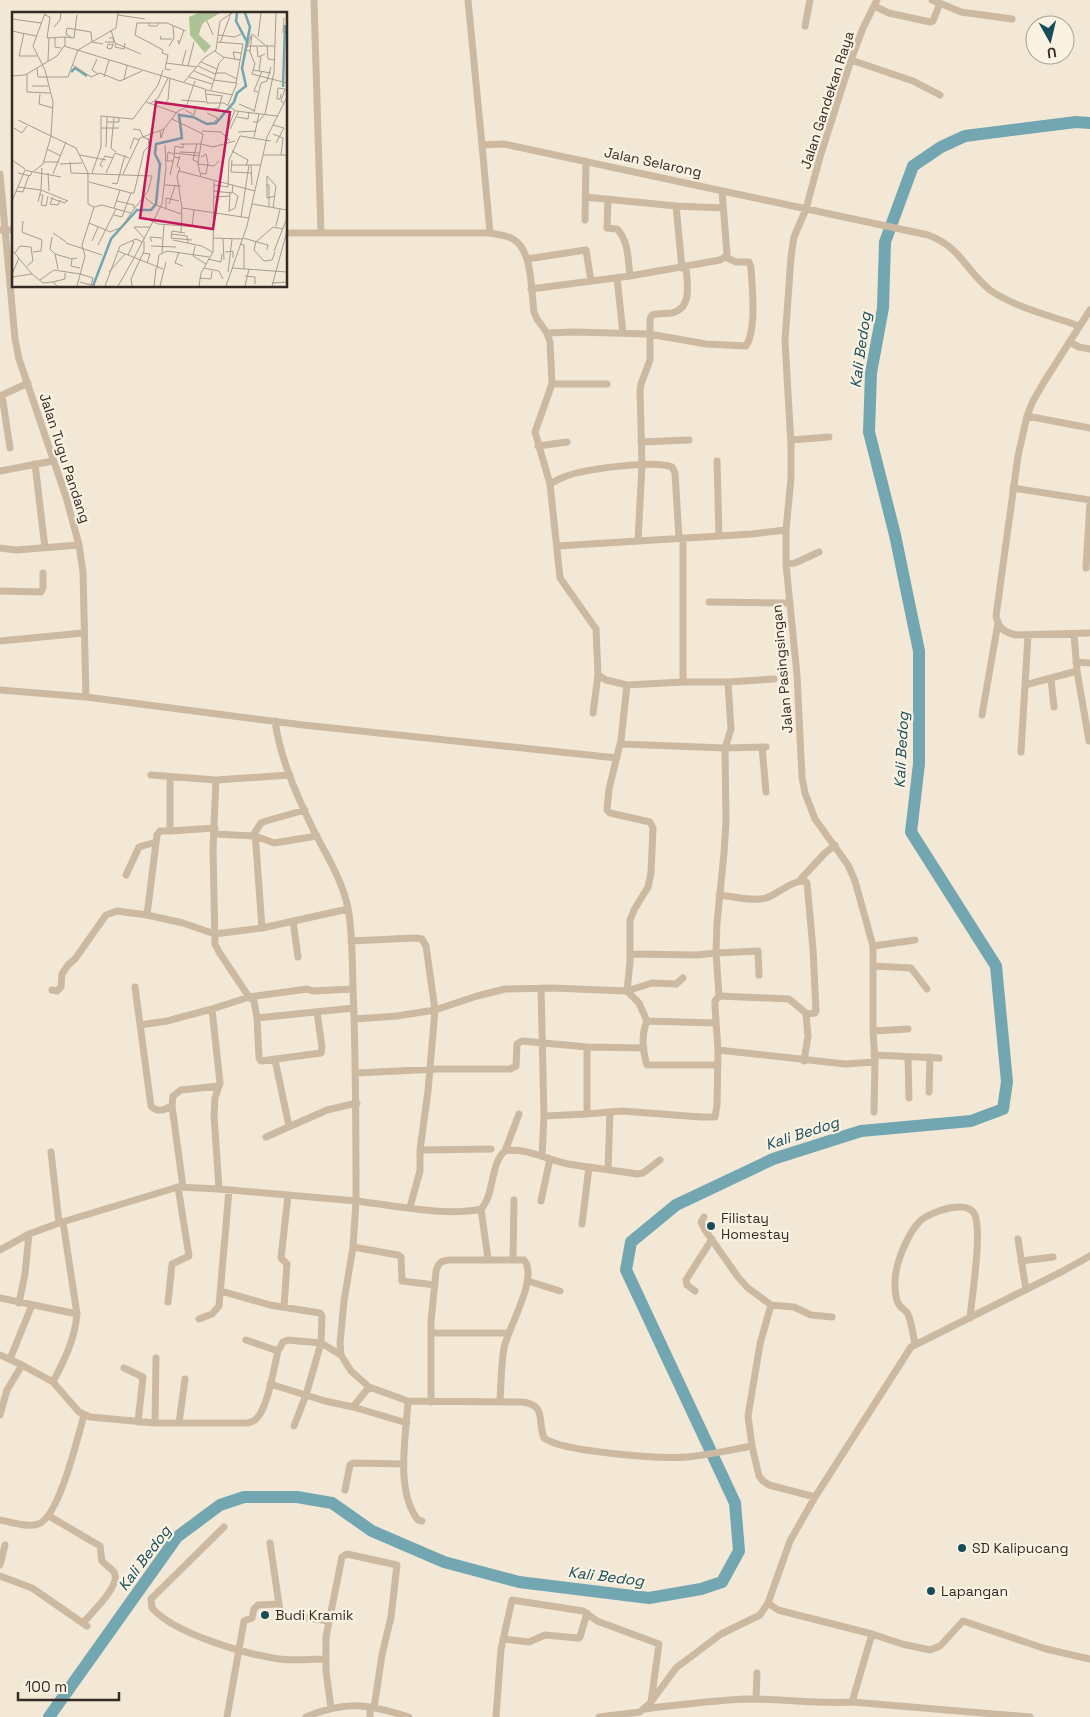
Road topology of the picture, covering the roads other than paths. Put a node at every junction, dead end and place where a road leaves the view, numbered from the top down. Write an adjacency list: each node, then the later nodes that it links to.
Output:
1 (314, 0): 23 (street)
2 (468, 0): 11 (street)
3 (810, 0): 8 (street)
4 (932, 0): 6 (street)
5 (876, 3): 6 (street); 9 (street, Jalan Gandekan Raya)
6 (940, 3): 7 (street)
7 (1012, 19)
8 (805, 26)
9 (851, 60): 10 (street); 19 (street, Jalan Gandekan Raya)
10 (940, 95)
11 (482, 145): 12 (street, Jalan Selarong); 24 (street)
12 (586, 161): 14 (street, Jalan Selarong); 15 (street)
13 (0, 174): 21 (street, Jalan Tugu Pandang)
14 (722, 191): 18 (street); 19 (street, Jalan Selarong)
15 (585, 197): 16 (street); 20 (street)
16 (608, 199): 17 (street); 28 (street)
17 (676, 206): 18 (street); 27 (street)
18 (723, 208): 25 (street)
19 (804, 208): 33 (street, Jalan Selarong); 47 (street, Jalan Pasingsingan)
20 (585, 220)
21 (2, 230): 39 (street, Jalan Tugu Pandang)
22 (288, 233): 23 (street)
23 (321, 233): 24 (street)
24 (490, 233): 26 (street)
25 (725, 257): 27 (street); 36 (street)
26 (528, 259): 30 (street); 31 (street)
27 (684, 268): 28 (street); 36 (street)
28 (630, 276): 29 (street)
29 (617, 278): 30 (street); 35 (street)
30 (592, 280): 31 (street)
31 (531, 289): 34 (street)
32 (1090, 310): 33 (street)
33 (1080, 326): 37 (street)
34 (547, 333): 35 (street); 40 (street)
35 (623, 333): 36 (street)
36 (649, 334): 49 (street)
37 (1069, 342): 38 (street); 43 (street)
38 (1090, 349)
39 (28, 383): 42 (street); 52 (street, Jalan Tugu Pandang)
40 (552, 384): 41 (street); 50 (street)
41 (607, 384)
42 (1, 395): 51 (street)
43 (1027, 416): 44 (street); 58 (street)
44 (1090, 428)
45 (829, 437): 47 (street)
46 (689, 440): 49 (street)
47 (791, 440): 60 (street, Jalan Pasingsingan)
48 (567, 442): 50 (street)
49 (641, 442): 55 (street)
50 (538, 446): 57 (street)
51 (10, 448)
52 (53, 461): 54 (street); 64 (street, Jalan Tugu Pandang)
53 (718, 462): 61 (street)
54 (35, 464): 56 (street); 67 (street)
55 (642, 465): 57 (street); 62 (street); 63 (street)
56 (0, 471)
57 (550, 484): 65 (street)
58 (1013, 488): 59 (street); 75 (street)
59 (1090, 502): 70 (street)
60 (780, 531): 61 (street); 69 (street, Jalan Pasingsingan)
61 (719, 536): 62 (street)
62 (681, 538): 63 (street); 87 (street)
63 (638, 541): 65 (street)
64 (79, 545): 67 (street); 76 (street, Jalan Tugu Pandang)
65 (557, 546): 84 (street)
66 (0, 548): 67 (street)
67 (45, 548)
68 (819, 552): 69 (street)
69 (786, 564): 74 (street, Jalan Pasingsingan)
70 (1086, 568)
71 (43, 572): 72 (street)
72 (0, 591)
73 (709, 602): 74 (street)
74 (787, 603): 113 (street, Jalan Pasingsingan)
75 (998, 623): 79 (street); 95 (street)
76 (83, 633): 80 (street); 92 (street, Jalan Tugu Pandang)
77 (1090, 633): 78 (street)
78 (1074, 634): 79 (street); 81 (street)
79 (1028, 635): 90 (street)
80 (0, 641)
81 (1076, 662): 82 (street); 83 (street)
82 (1090, 663)
83 (1077, 672): 86 (street); 97 (street)
84 (598, 675): 89 (street); 94 (street)
85 (774, 679): 88 (street)
86 (1051, 679): 90 (street); 93 (street)
87 (683, 682): 88 (street); 89 (street)
88 (728, 682): 99 (street)
89 (626, 685): 98 (street)
90 (1025, 685): 100 (street)
91 (0, 690): 92 (street)
92 (86, 697): 96 (street)
93 (1054, 707)
94 (593, 712)
95 (982, 715)
96 (275, 721): 101 (street); 103 (street)
97 (1089, 741)
98 (621, 744): 99 (street); 101 (street)
99 (725, 748): 106 (street); 116 (street)
100 (1021, 752)
101 (617, 758): 126 (street)
102 (150, 775): 104 (street)
103 (290, 775): 105 (street); 107 (street)
104 (170, 777): 105 (street); 108 (street)
105 (216, 780): 109 (street)
106 (766, 792)
107 (305, 810): 110 (street); 111 (street)
108 (170, 831): 109 (street); 112 (street)
109 (214, 831): 110 (street); 121 (street)
110 (255, 836): 111 (street); 120 (street)
111 (317, 836): 117 (street)
112 (156, 842): 114 (street); 118 (street)
113 (833, 846): 115 (street); 124 (street, Jalan Pasingsingan)
114 (126, 875)
115 (799, 881): 116 (street); 143 (street)
116 (719, 895): 125 (street)
117 (348, 908): 119 (street); 123 (street)
118 (148, 915): 121 (street); 135 (street)
119 (293, 921): 120 (street); 127 (street)
120 (262, 928): 121 (street)
121 (215, 934): 138 (street)
122 (915, 940): 124 (street)
123 (351, 941): 133 (street); 141 (street)
124 (872, 946): 128 (street, Jalan Pasingsingan)
125 (716, 953): 126 (street); 129 (street); 137 (street)
126 (630, 954): 136 (street)
127 (298, 957)
128 (874, 966): 134 (street); 150 (street, Jalan Pasingsingan)
129 (758, 974)
130 (683, 978): 136 (street)
131 (135, 987): 148 (street)
132 (541, 988): 136 (street); 141 (street); 151 (street)
133 (353, 989): 138 (street); 139 (street)
134 (927, 989)
135 (52, 990)
136 (627, 991): 146 (street)
137 (719, 996): 143 (street); 147 (street)
138 (249, 997): 140 (street); 144 (street)
139 (354, 1008): 142 (street); 145 (street)
140 (212, 1009): 148 (street); 164 (street)
141 (435, 1010): 145 (street); 162 (street)
142 (317, 1012): 144 (street); 158 (street)
143 (806, 1014): 160 (street)
144 (257, 1018): 158 (street)
145 (355, 1019): 163 (street)
146 (647, 1021): 147 (street); 153 (street)
147 (716, 1023): 154 (street)
148 (140, 1025): 168 (street)
149 (908, 1029): 150 (street)
150 (873, 1031): 159 (street, Jalan Pasingsingan)
151 (543, 1043): 152 (street); 162 (street); 173 (street)
152 (587, 1046): 153 (street); 172 (street)
153 (644, 1048): 161 (street)
154 (718, 1050): 160 (street); 161 (street)
155 (908, 1057): 156 (street); 159 (street); 166 (street)
156 (930, 1057): 157 (street); 165 (street)
157 (939, 1058)
158 (275, 1060): 174 (street)
159 (874, 1060): 160 (street); 170 (street, Jalan Pasingsingan)
160 (804, 1061)
161 (718, 1065): 169 (street)
162 (429, 1071): 163 (street); 177 (street)
163 (356, 1074): 167 (street)
164 (219, 1086): 168 (street); 186 (street)
165 (929, 1092)
166 (909, 1098)
167 (357, 1103): 174 (street); 190 (street)
168 (172, 1106): 185 (street)
169 (610, 1112): 172 (street); 184 (street)
170 (874, 1112)
171 (519, 1114): 178 (street)
172 (588, 1114): 173 (street)
173 (544, 1116): 180 (street)
174 (289, 1126): 175 (street)
175 (266, 1136)
176 (491, 1149): 177 (street)
177 (420, 1150): 192 (street)
178 (505, 1150): 180 (street); 193 (street)
179 (51, 1152): 195 (street)
180 (542, 1156): 181 (street)
181 (550, 1159): 183 (street); 191 (street)
182 (660, 1160): 184 (street)
183 (589, 1167): 184 (street); 196 (street)
184 (608, 1169)
185 (180, 1187): 186 (street); 195 (street); 214 (street)
186 (218, 1189): 187 (street)
187 (230, 1190): 188 (street); 210 (street)
188 (288, 1196): 190 (street); 218 (street)
189 (514, 1200): 205 (street)
190 (356, 1201): 192 (street); 200 (street)
191 (541, 1201)
192 (410, 1207): 193 (street)
193 (481, 1208): 204 (street)
194 (704, 1217): 198 (street)
195 (61, 1223): 197 (street); 219 (street)
196 (582, 1224)
197 (29, 1234): 201 (street); 215 (street)
198 (712, 1239): 212 (street); 217 (street)
199 (1018, 1239): 206 (street)
200 (353, 1247): 208 (street); 230 (street)
201 (0, 1250)
202 (1090, 1256): 209 (street)
203 (1053, 1257): 206 (street)
204 (488, 1259): 205 (street); 208 (street)
205 (513, 1260): 207 (street)
206 (1021, 1261): 209 (street)
207 (528, 1281): 211 (street); 224 (street)
208 (434, 1285): 223 (street)
209 (1026, 1290): 221 (street)
210 (221, 1291): 218 (street); 222 (street)
211 (560, 1291)
212 (695, 1291)
213 (0, 1298): 215 (street)
214 (168, 1302)
215 (19, 1303): 216 (street)
216 (32, 1305): 219 (street); 232 (street)
217 (771, 1305): 220 (street); 251 (street)
218 (284, 1307): 226 (street)
219 (77, 1314): 236 (street)
220 (832, 1317)
221 (970, 1318): 227 (street); 227 (street)
222 (199, 1319)
223 (431, 1332): 224 (street); 241 (street)
224 (509, 1333): 242 (street)
225 (246, 1340): 228 (street)
226 (321, 1343): 228 (street); 230 (street); 239 (street)
227 (915, 1344): 254 (street)
228 (278, 1351): 237 (street)
229 (0, 1355): 232 (street)
230 (341, 1355): 238 (street)
231 (156, 1358): 247 (street)
232 (10, 1359): 233 (street)
233 (22, 1365): 236 (street); 244 (street)
234 (124, 1368): 246 (street)
235 (185, 1380): 248 (street)
236 (52, 1382): 245 (street)
237 (270, 1384): 239 (street); 248 (street)
238 (370, 1387): 240 (street); 243 (street)
239 (306, 1396): 243 (street); 250 (street)
240 (408, 1402): 241 (street); 249 (street)
241 (431, 1402): 242 (street)
242 (500, 1402): 251 (street)
243 (354, 1407): 249 (street)
244 (0, 1415)
245 (84, 1415): 246 (street); 255 (street)
246 (138, 1422): 247 (street)
247 (155, 1423): 248 (street)
248 (179, 1423)
249 (407, 1423): 252 (street)
250 (294, 1426)
251 (752, 1446): 254 (street)
252 (404, 1464): 253 (street); 257 (street)
253 (345, 1490)
254 (815, 1498): 263 (street)
255 (49, 1516): 256 (street); 262 (street)
256 (0, 1520)
257 (422, 1521)
258 (224, 1527): 271 (street)
259 (270, 1543): 264 (street)
260 (5, 1545): 261 (street)
261 (0, 1565)
262 (0, 1576)
263 (768, 1603): 265 (street); 267 (street)
264 (278, 1604): 268 (street); 271 (street)
265 (778, 1610): 267 (street); 269 (street)
266 (587, 1613): 270 (street); 270 (street); 276 (street)
267 (760, 1615): 276 (street)
268 (328, 1621): 273 (street); 278 (street)
269 (872, 1634): 272 (street); 277 (street)
270 (502, 1639): 287 (street)
271 (238, 1651): 273 (street); 283 (street)
272 (1090, 1659)
273 (326, 1660): 279 (street)
274 (757, 1673): 275 (street)
275 (756, 1700): 277 (street); 280 (street)
276 (650, 1702): 280 (street)
277 (852, 1702): 281 (street)
278 (372, 1707): 279 (street); 285 (street); 286 (street)
279 (331, 1708): 284 (street)
280 (644, 1709): 282 (street)
281 (960, 1714): 289 (street)
282 (636, 1715): 288 (street)
283 (227, 1717)
284 (306, 1717)
285 (370, 1717)
286 (409, 1717)
287 (496, 1717)
288 (599, 1717)
289 (1030, 1717)

